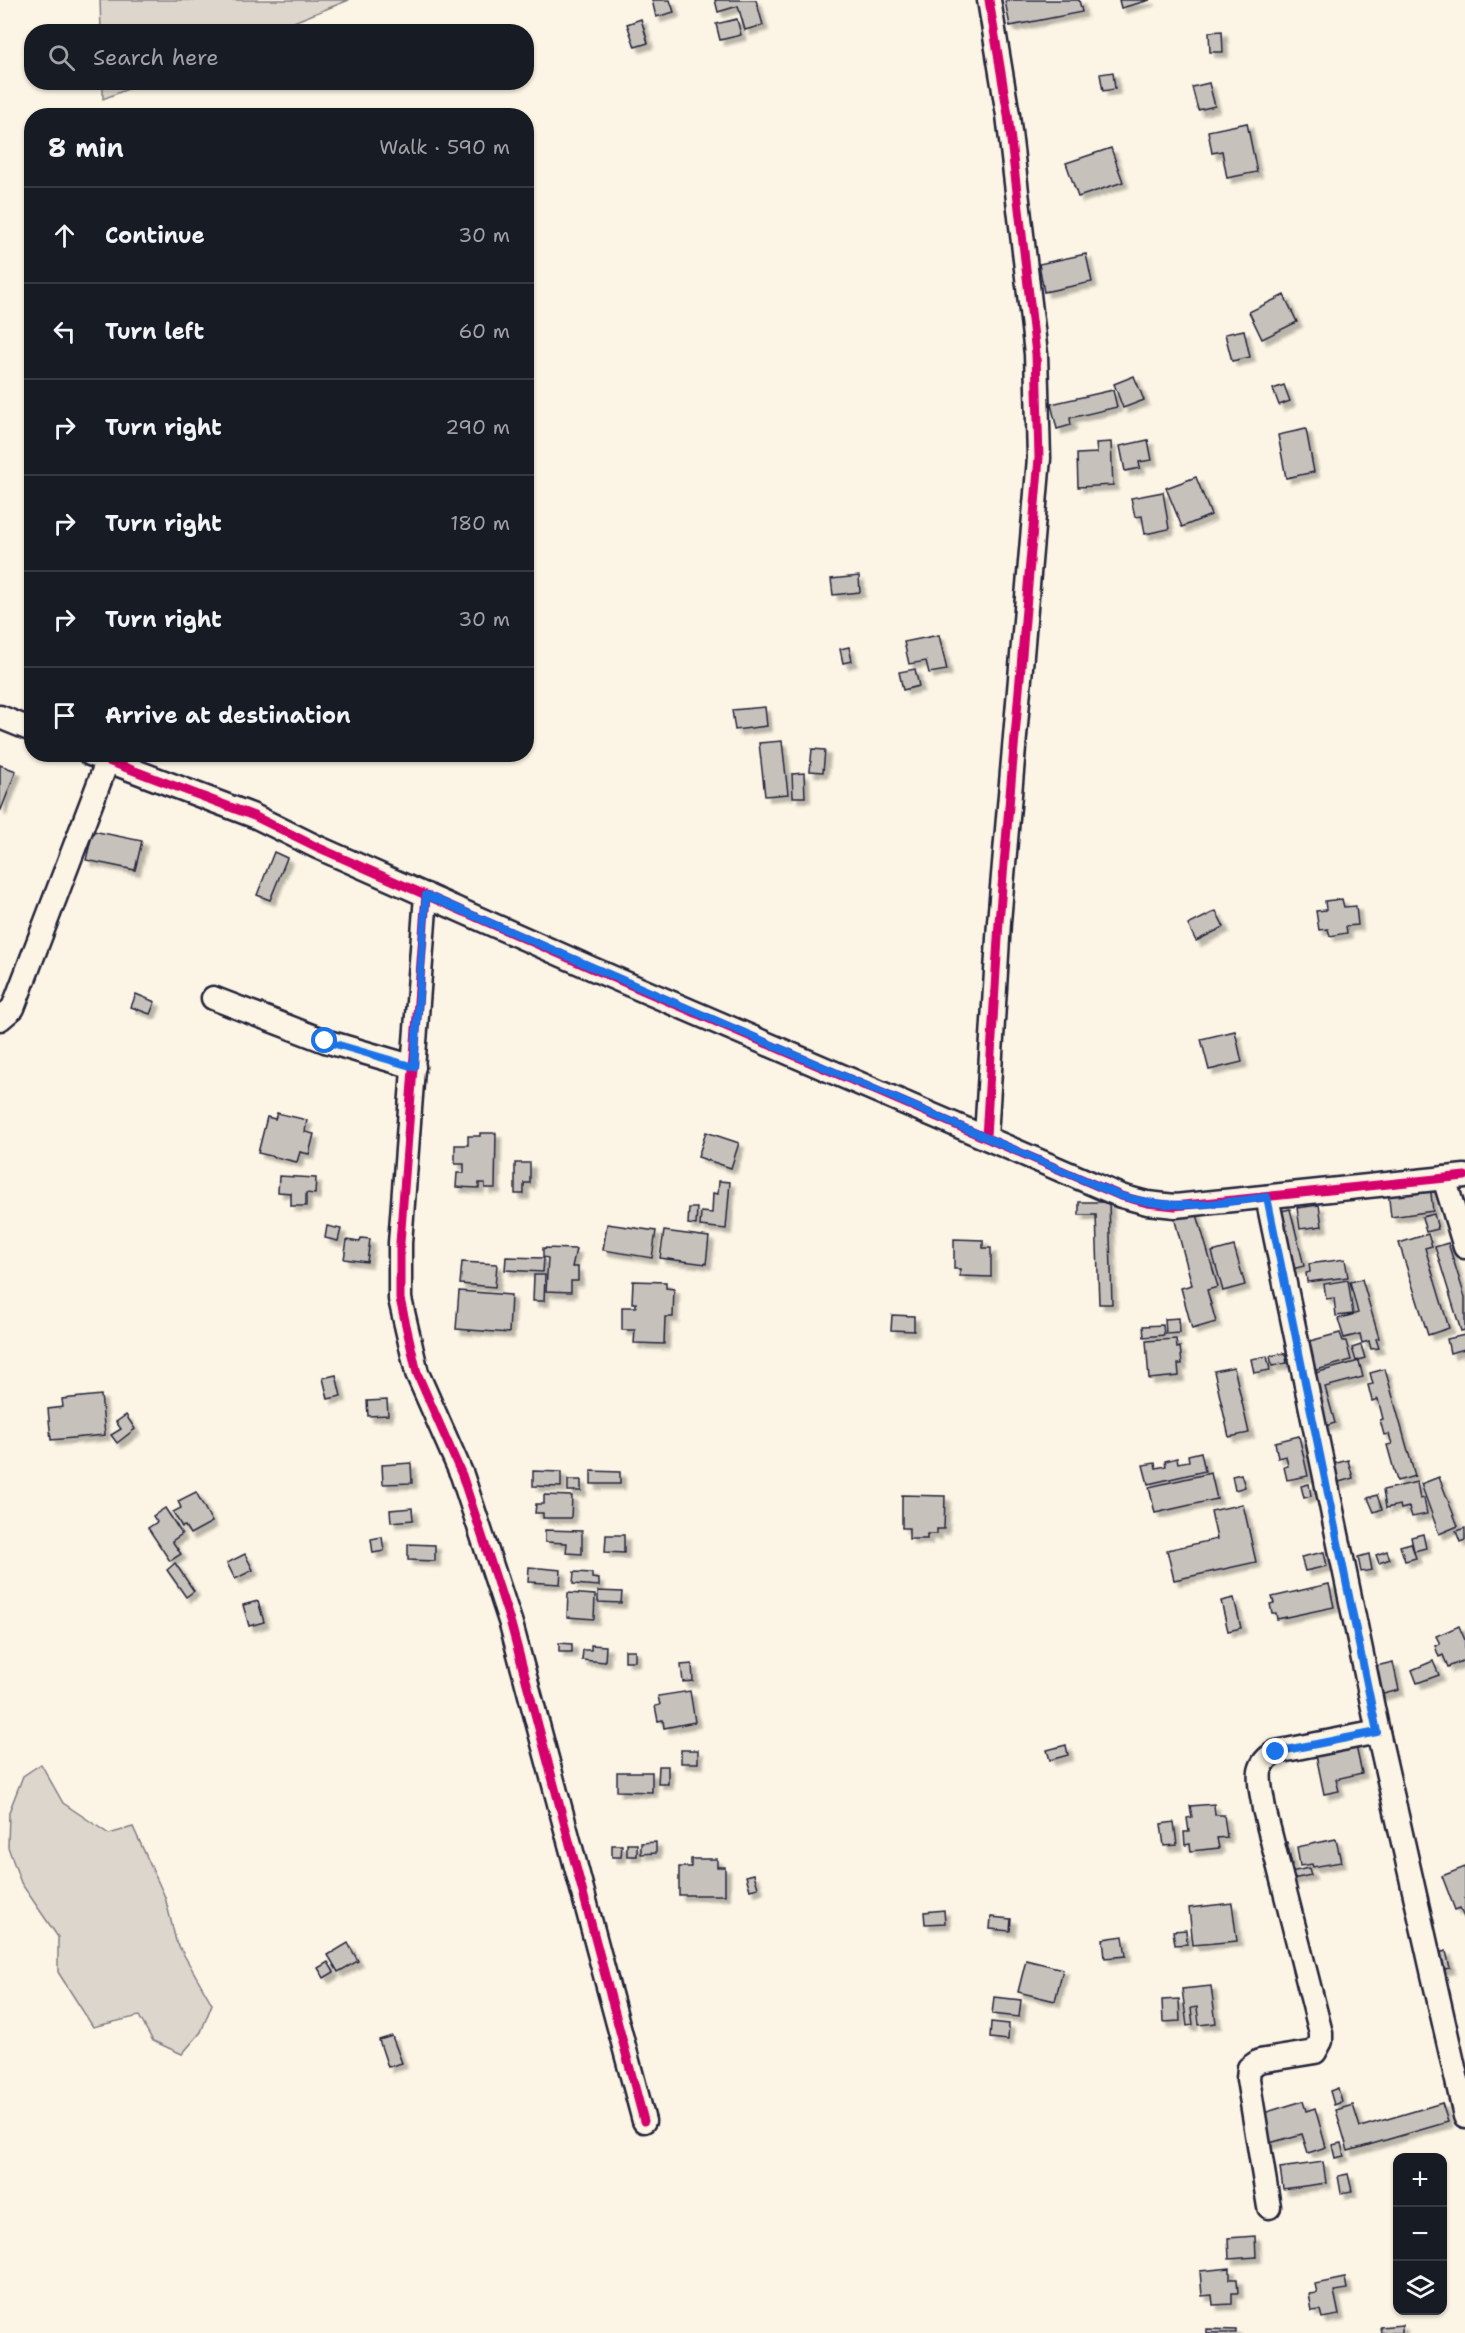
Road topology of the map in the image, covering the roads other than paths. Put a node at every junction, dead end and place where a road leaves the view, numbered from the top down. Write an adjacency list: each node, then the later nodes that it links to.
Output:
1 (989, 0): 10 (street)
2 (0, 717): 3 (street)
3 (24, 727)
4 (97, 762): 8 (street)
5 (109, 762): 6 (street)
6 (426, 895): 9 (street); 10 (street)
7 (213, 998): 9 (street)
8 (0, 1019)
9 (414, 1067): 16 (street)
10 (986, 1137): 12 (street)
11 (1455, 1177): 12 (street); 13 (street)
12 (1267, 1197): 14 (street)
13 (1465, 1247)
14 (1377, 1732): 15 (street); 17 (street)
15 (1465, 2116)
16 (644, 2121)
17 (1269, 2207)

